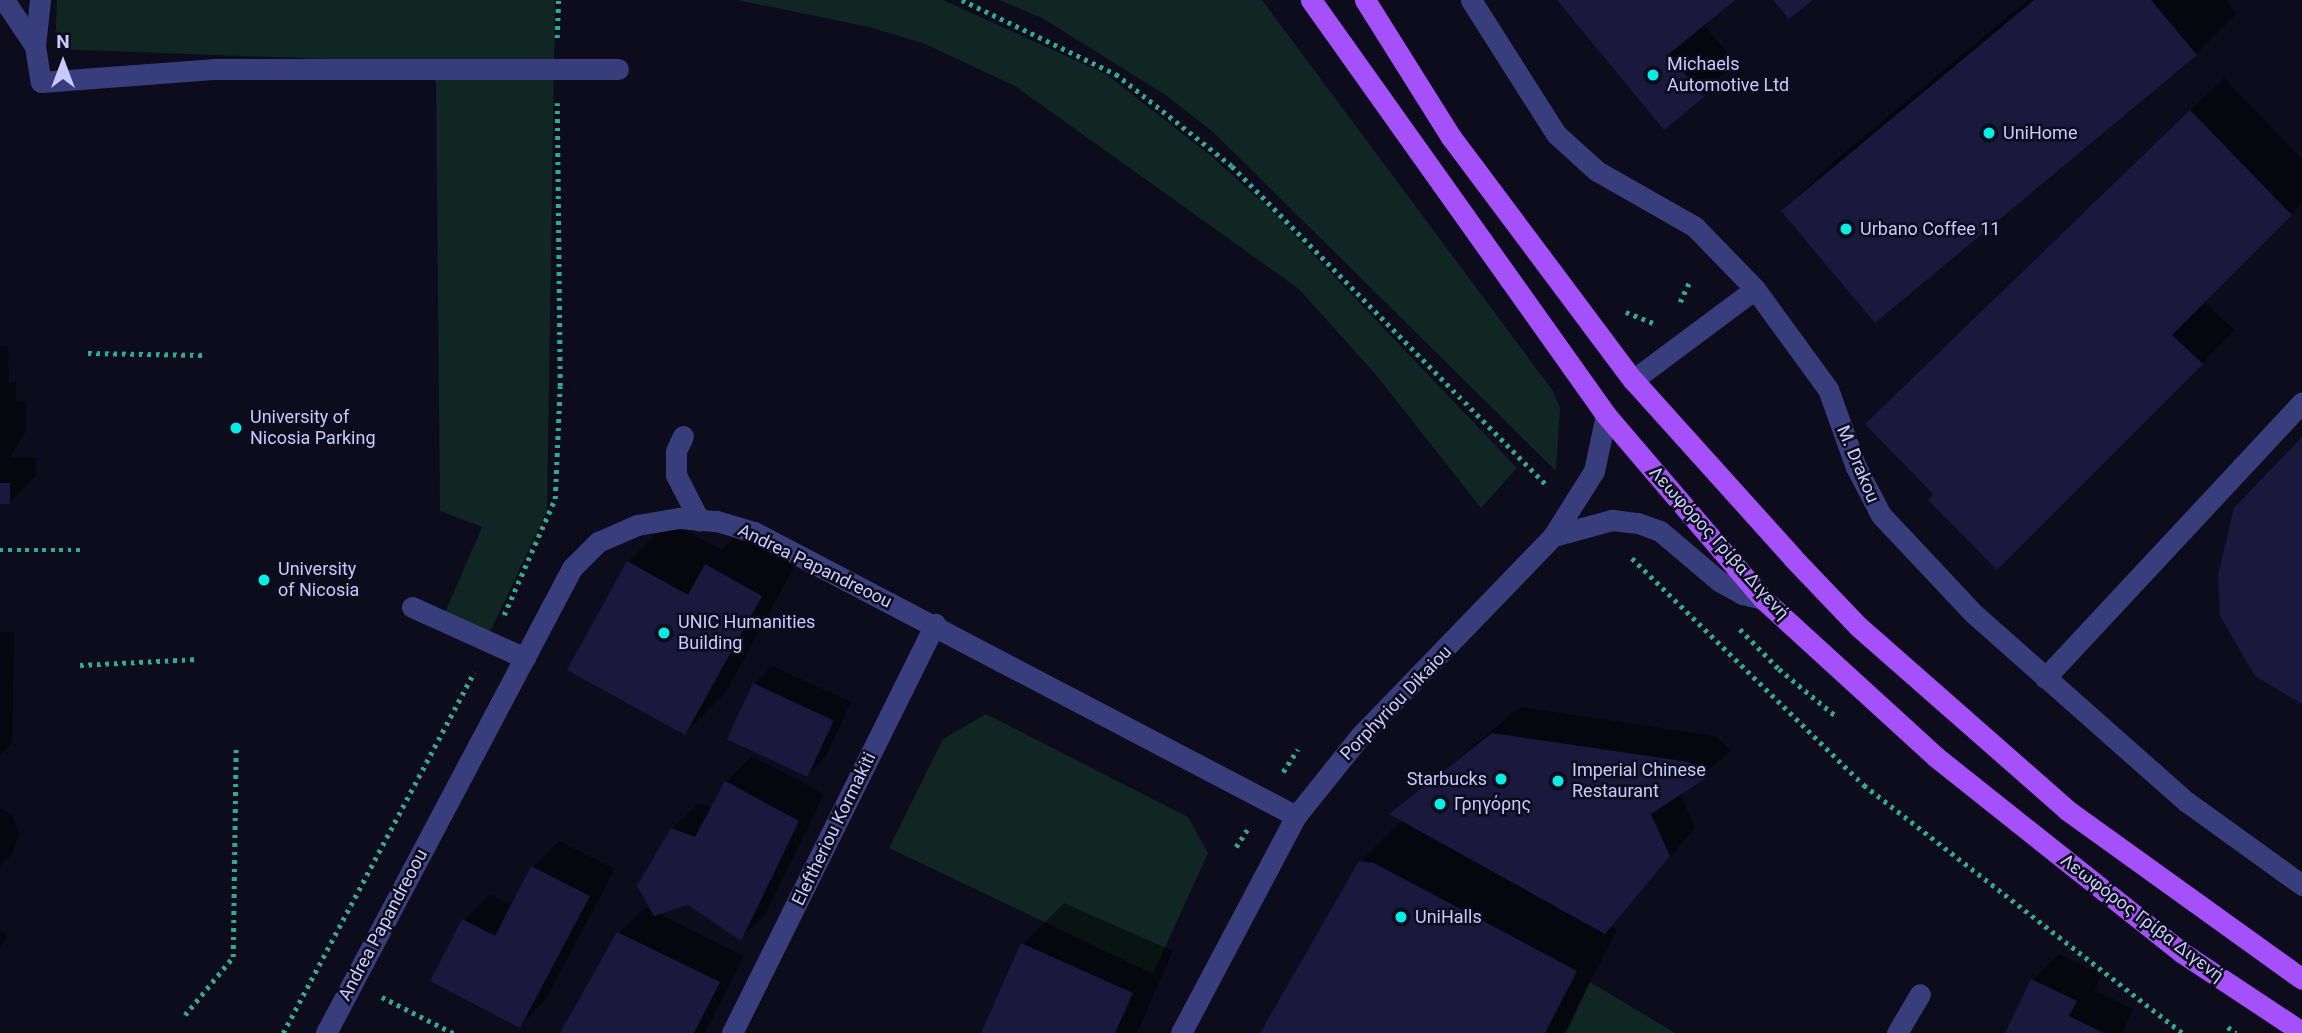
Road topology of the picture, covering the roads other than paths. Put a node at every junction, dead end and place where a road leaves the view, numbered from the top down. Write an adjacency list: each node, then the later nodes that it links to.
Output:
1 (4, 0): 6 (street)
2 (40, 0): 6 (street)
3 (1311, 0): 11 (main road, Λεωφόρος Γρίβα Διγενή)
4 (1365, 0): 9 (main road)
5 (1471, 0): 8 (street, M. Drakou)
6 (35, 46): 7 (street)
7 (618, 69)
8 (1755, 289): 9 (street); 19 (street, M. Drakou)
9 (1633, 380): 22 (main road)
10 (2302, 402): 19 (street)
11 (1606, 415): 14 (street, Porphyriou Dikaiou); 15 (main road, Λεωφόρος Γρίβα Διγενή)
12 (683, 436): 13 (street)
13 (699, 520): 17 (street, Andrea Papandreoou); 18 (street, Andrea Papandreoou)
14 (1553, 536): 15 (street, Porphyriou Dikaiou); 20 (street, Porphyriou Dikaiou)
15 (1763, 599): 24 (main road, Λεωφόρος Γρίβα Διγενή)
16 (412, 607): 18 (street)
17 (935, 624): 20 (street, Andrea Papandreoou); 26 (street, Eleftheriou Kormakiti)
18 (525, 658): 25 (street, Andrea Papandreoou)
19 (2045, 678): 21 (street, M. Drakou)
20 (1296, 816): 27 (street, Porphyriou Dikaiou)
21 (2302, 885)
22 (2302, 979)
23 (1920, 994): 28 (street)
24 (2302, 1032)
25 (326, 1033)
26 (732, 1033)
27 (1181, 1033)
28 (1897, 1033)

